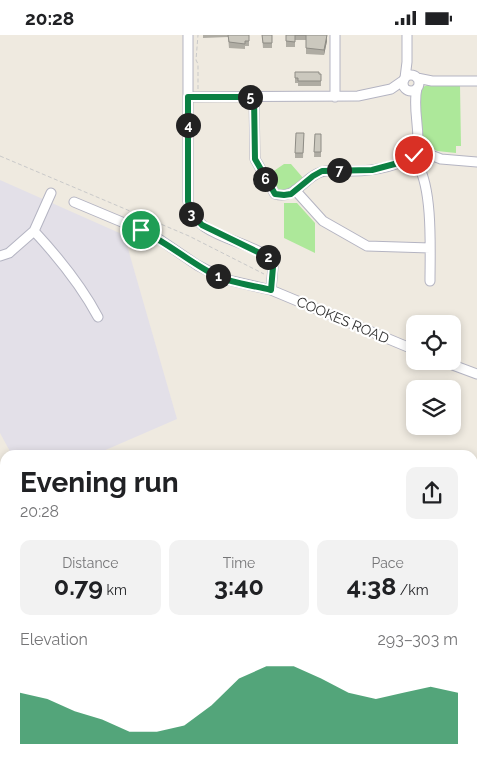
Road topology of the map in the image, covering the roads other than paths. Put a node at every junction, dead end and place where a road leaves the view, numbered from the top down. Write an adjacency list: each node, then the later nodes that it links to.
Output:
1 (191, 35): 6 (street)
2 (336, 35): 8 (street)
3 (407, 35): 5 (street)
4 (477, 81): 5 (street)
5 (411, 83): 8 (street); 9 (street)
6 (193, 97): 7 (street); 18 (street)
7 (254, 97): 8 (street); 11 (street)
8 (335, 97)
9 (422, 158): 10 (street); 11 (street); 15 (street)
10 (477, 162)
11 (296, 190): 15 (street)
12 (51, 193): 14 (street)
13 (74, 202): 18 (street, COOKES ROAD)
14 (34, 231): 16 (street); 19 (street)
15 (430, 248): 17 (street)
16 (0, 256)
17 (430, 281)
18 (271, 290): 20 (street, COOKES ROAD)
19 (98, 317)
20 (406, 347)
21 (461, 368): 22 (street)
22 (477, 374)

